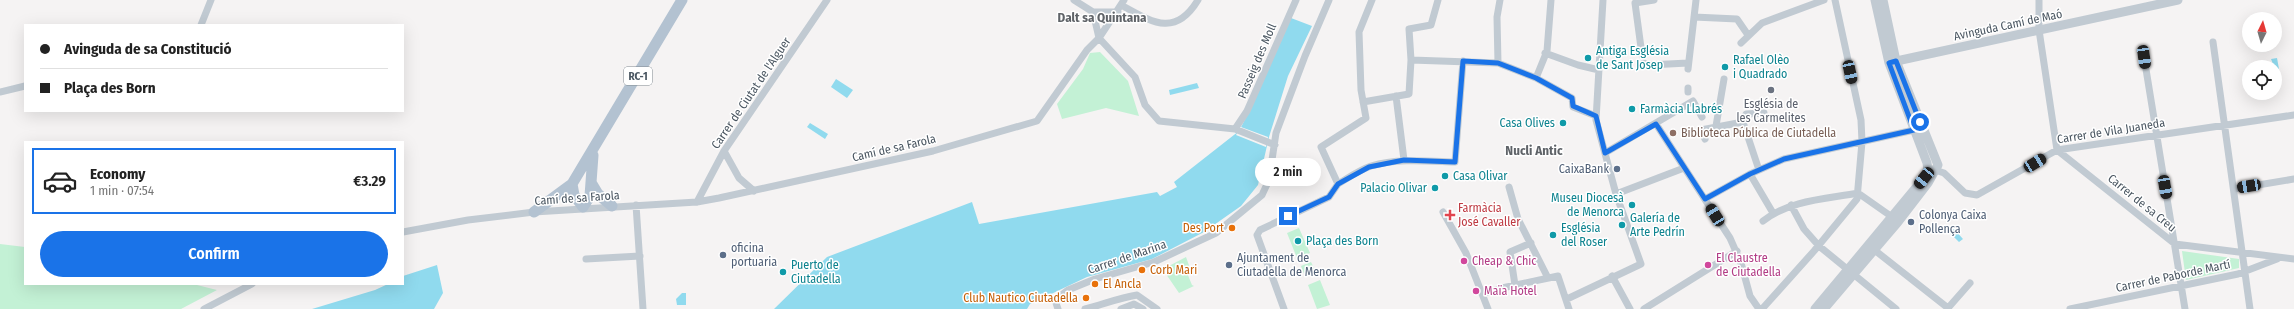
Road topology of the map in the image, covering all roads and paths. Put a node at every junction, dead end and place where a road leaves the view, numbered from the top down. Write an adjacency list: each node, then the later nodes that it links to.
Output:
1 (210, 0): 24 (street)
2 (682, 0): 58 (main road, RC-1)
3 (827, 0): 59 (street, Carrer de Ciutat de l'Alguer)
4 (1074, 0): 22 (street)
5 (1198, 0): 21 (street)
6 (1296, 0): 51 (street, Passeig des Moll)
7 (1329, 0): 56 (street, Carrer de Marina)
8 (1372, 0): 42 (street)
9 (1438, 0): 32 (street)
10 (1500, 0): 35 (street)
11 (1551, 0): 30 (street)
12 (1603, 0): 36 (street)
13 (1654, 0): 23 (street)
14 (1696, 0): 23 (street)
15 (1824, 0): 26 (street)
16 (1834, 0): 55 (street)
17 (1876, 0): 34 (street)
18 (1883, 0): 34 (street)
19 (2039, 0): 25 (street)
20 (2178, 0): 25 (street, Avinguda Camí de Maó)
21 (1121, 6): 22 (street); 27 (street)
22 (1093, 12): 27 (street)
23 (1694, 17): 26 (street)
24 (201, 24)
25 (2039, 30): 34 (street, Avinguda Camí de Maó); 57 (street)
26 (1748, 35): 29 (street)
27 (1099, 38): 51 (street); 72 (street, Camí de sa Farola)
28 (2213, 42): 49 (street)
29 (1741, 43)
30 (1545, 53): 36 (street); 37 (street)
31 (2144, 57): 53 (street)
32 (1411, 60): 33 (street); 41 (street)
33 (1463, 61): 35 (street); 61 (street)
34 (1892, 62): 52 (street); 63 (street)
35 (1498, 63): 37 (street)
36 (1599, 70): 45 (street)
37 (1536, 78): 45 (street)
38 (1724, 79): 50 (street)
39 (24, 86): 40 (street)
40 (0, 92)
41 (1396, 96): 42 (street); 61 (street)
42 (1363, 102): 69 (street)
43 (1764, 113): 47 (street)
44 (2294, 115): 49 (street, Carrer de Vila Juaneda)
45 (1596, 116): 60 (street)
46 (1704, 122): 48 (street); 50 (street); 54 (street)
47 (1743, 122): 50 (street); 64 (street)
48 (1656, 124): 60 (street); 62 (street)
49 (2224, 124): 53 (street, Carrer de Vila Juaneda); 71 (street)
50 (1716, 126)
51 (1237, 130): 56 (street)
52 (1914, 130): 55 (street); 63 (street)
53 (2156, 135): 57 (street, Carrer de Vila Juaneda); 88 (street)
54 (1705, 139)
55 (1862, 142): 64 (street); 73 (street)
56 (1275, 145): 110 (street, Carrer de Marina)
57 (2057, 150): 63 (street, Carrer de Vila Juaneda); 88 (street, Carrer de sa Creu)
58 (594, 151): 67 (main road, RC-1); 68 (main road, RC-1)
59 (724, 151): 72 (street); 76 (street, Carrer de Ciutat de l'Alguer)
60 (1605, 153): 74 (street)
61 (1404, 160): 69 (street)
62 (1684, 168): 74 (street); 75 (street)
63 (1934, 168): 84 (street)
64 (1759, 170): 65 (street)
65 (1750, 174): 75 (street); 83 (street)
66 (2294, 179): 71 (street)
67 (572, 184): 80 (main road); 81 (main road, RC-1)
68 (592, 184): 79 (main road); 80 (main road, RC-1)
69 (1338, 184): 115 (street)
70 (1509, 187): 87 (street)
71 (2234, 189): 92 (street)
72 (754, 191): 76 (street, Camí de sa Farola)
73 (1858, 193): 78 (street); 84 (street); 89 (street)
74 (1616, 194): 99 (street)
75 (1705, 199): 90 (street)
76 (697, 202): 77 (street, Camí de sa Farola)
77 (636, 205): 79 (street, Camí de sa Farola); 93 (street)
78 (1791, 205): 83 (street); 89 (street)
79 (612, 206): 80 (street, Camí de sa Farola)
80 (583, 207): 81 (street, Camí de sa Farola)
81 (534, 212): 86 (street, Camí de sa Farola)
82 (1443, 212): 105 (street)
83 (1773, 213): 85 (street)
84 (1895, 219): 91 (street); 97 (street)
85 (1763, 221)
86 (404, 232)
87 (1531, 243): 100 (street); 103 (street)
88 (2175, 244): 92 (street, Carrer de sa Creu); 104 (street)
89 (1818, 246): 97 (street); 120 (street)
90 (1737, 251): 119 (street); 120 (street)
91 (1873, 251): 97 (street); 107 (street)
92 (2244, 254): 94 (street, Carrer de sa Creu); 98 (street)
93 (640, 256): 95 (street); 109 (street)
94 (2279, 258): 96 (street, Carrer de sa Creu); 98 (street, Carrer de Paborde Martí)
95 (586, 259)
96 (2294, 259)
97 (1851, 271): 121 (street); 122 (street); 123 (street)
98 (2245, 272): 104 (street, Carrer de Paborde Martí); 126 (street)
99 (1612, 276): 106 (street); 118 (street)
100 (1548, 278): 103 (street); 106 (street)
101 (1970, 283): 107 (street)
102 (250, 285): 108 (street)
103 (1515, 285): 105 (street)
104 (2181, 286): 124 (street, Carrer de Paborde Martí); 125 (street)
105 (1482, 294): 116 (street)
106 (1567, 299): 117 (street)
107 (1947, 308)
108 (204, 309)
109 (644, 309)
110 (1058, 309)
111 (1084, 309): 114 (street)
112 (1121, 309): 113 (street)
113 (1143, 309)
114 (1157, 309)
115 (1284, 309)
116 (1488, 309)
117 (1570, 309)
118 (1630, 309)
119 (1644, 309)
120 (1761, 309)
121 (1815, 309)
122 (1824, 309)
123 (1896, 309)
124 (2070, 309)
125 (2185, 309)
126 (2250, 309)

